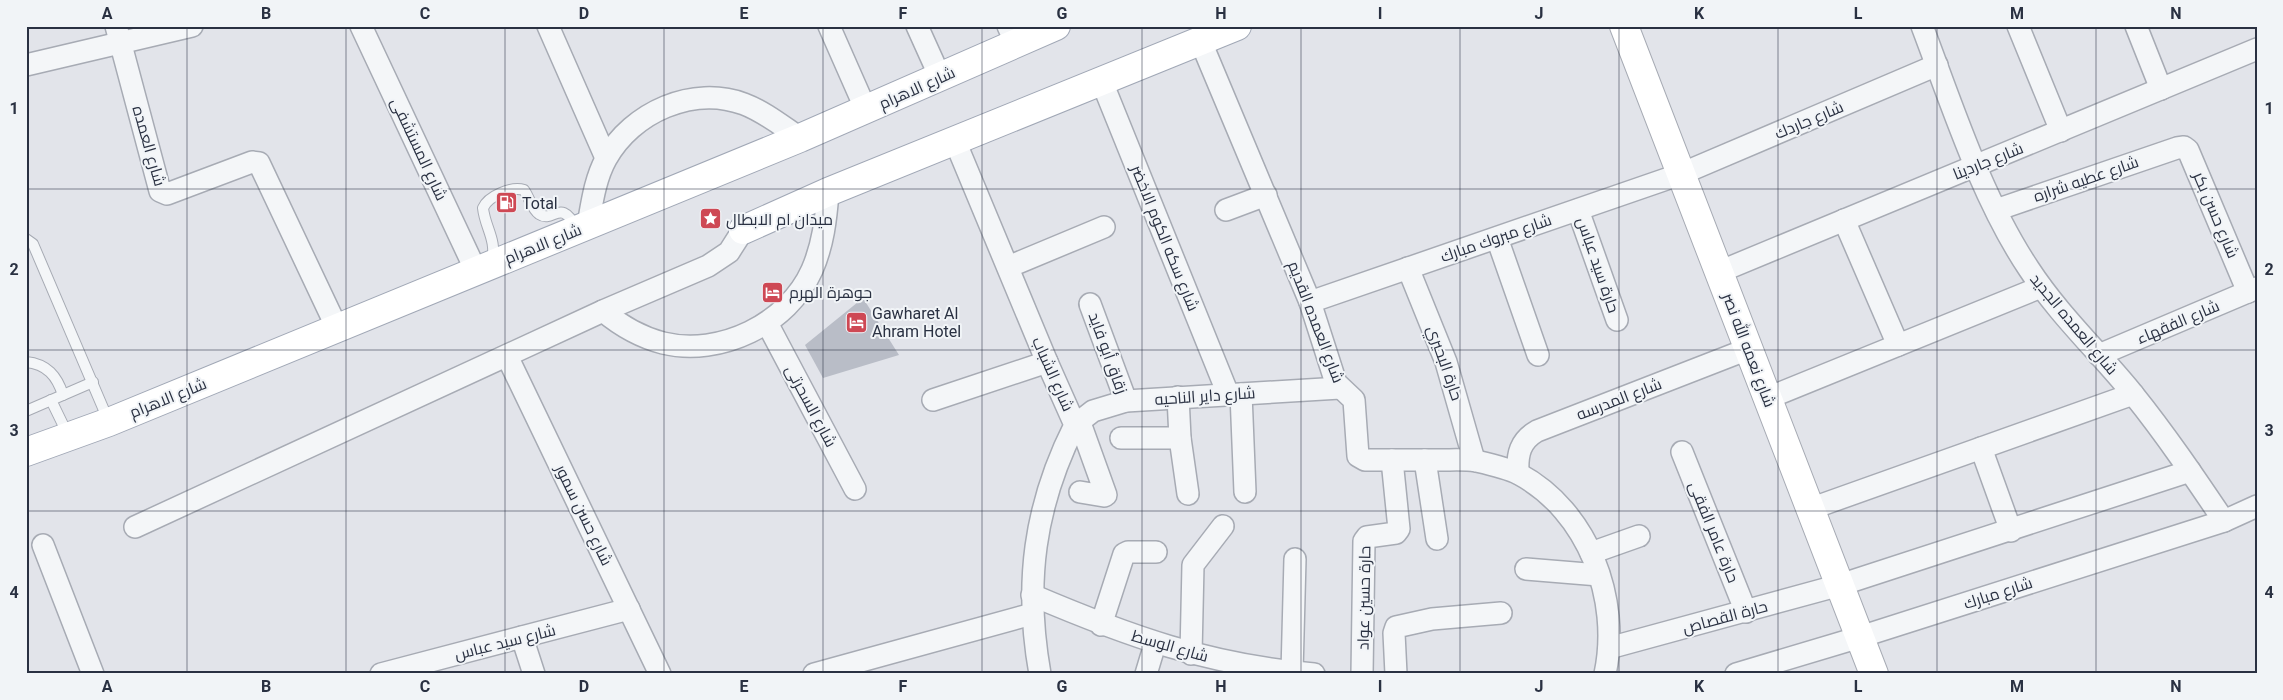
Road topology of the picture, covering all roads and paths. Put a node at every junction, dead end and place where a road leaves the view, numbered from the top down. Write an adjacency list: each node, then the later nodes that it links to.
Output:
1 (192, 26): 12 (street)
2 (361, 26): 41 (street, شارع المستشفى)
3 (548, 26): 26 (street)
4 (829, 26): 21 (street)
5 (917, 26): 18 (street)
6 (1056, 26): 13 (main road, شارع الاهرام)
7 (1237, 26): 14 (main road)
8 (1624, 26): 28 (main road, شارع نعمه الله نصر)
9 (1922, 26): 17 (street, شارع العمده الجديد)
10 (2018, 26): 22 (street)
11 (2136, 26): 20 (street)
12 (118, 34): 16 (street); 51 (street, شارع العمده)
13 (1012, 35): 18 (main road, شارع الاهرام)
14 (1201, 42): 19 (main road); 30 (street, شارع العمده القديم)
15 (2257, 49): 20 (street, شارع جاردينا)
16 (27, 62)
17 (1937, 65): 27 (street, شارع العمده الجديد); 28 (street, شارع جاردك)
18 (940, 77): 21 (main road, شارع الاهرام)
19 (1102, 82): 24 (main road); 61 (street, شارع سكه الكوم الاخضر)
20 (2161, 89): 22 (street, شارع جاردينا)
21 (866, 110): 23 (main road, شارع الاهرام)
22 (2061, 130): 27 (street, شارع جاردينا)
23 (800, 138): 26 (street); 35 (main road, شارع الاهرام)
24 (955, 141): 29 (main road); 40 (street, شارع الشباب)
25 (2177, 148): 33 (street, شارع عطيه شراره); 45 (street, شارع حسن بكر)
26 (606, 158): 35 (street)
27 (1977, 165): 33 (street, شارع العمده الجديد); 34 (street, شارع جاردينا)
28 (1681, 174): 32 (street, شارع مبروك مبارك); 43 (main road, شارع نعمه الله نصر)
29 (828, 192): 37 (main road); 50 (street)
30 (1266, 196): 31 (street); 46 (street, شارع العمده القديم)
31 (1226, 210)
32 (1578, 210): 38 (street, شارع مبروك مبارك); 49 (street, حارة سيد عباس)
33 (1996, 210): 44 (street, شارع العمده الجديد)
34 (1844, 220): 43 (street, شارع جاردينا); 52 (street)
35 (583, 227): 41 (main road, شارع الاهرام); 41 (lane)
36 (1104, 227): 40 (street)
37 (743, 230): 48 (street)
38 (1497, 238): 42 (street, شارع مبروك مبارك); 54 (street)
39 (26, 239): 59 (lane)
40 (1008, 267): 58 (street, شارع الشباب)
41 (484, 268): 51 (main road, شارع الاهرام)
42 (1408, 268): 46 (street, شارع مبروك مبارك); 80 (street, حارة البحيري)
43 (1719, 272): 53 (main road, شارع نعمه الله نصر)
44 (2041, 287): 52 (street); 55 (street, شارع العمده الجديد)
45 (2252, 290): 55 (street, شارع الفقهاء)
46 (1310, 302): 60 (street, شارع العمده القديم)
47 (1090, 304): 68 (street, زقاق أبو فايد)
48 (603, 312): 50 (street); 56 (street)
49 (1617, 320)
50 (767, 323): 83 (street, شارع السحرتى)
51 (337, 328): 70 (main road, شارع الاهرام)
52 (1898, 345): 65 (street)
53 (1748, 348): 65 (main road, شارع نعمه الله نصر); 82 (street, شارع المدرسه)
54 (1538, 355)
55 (2099, 355): 62 (street, شارع العمده الجديد)
56 (508, 356): 91 (street); 103 (street, شارع حسن سمور)
57 (26, 362): 63 (lane)
58 (1047, 362): 67 (street); 71 (street, شارع الشباب)
59 (93, 382): 63 (lane); 70 (lane)
60 (1340, 388): 61 (street, شارع داير الناحيه); 78 (street, شارع العمده القديم)
61 (1234, 394): 64 (street, شارع داير الناحيه); 85 (street, شارع سكه الكوم الاخضر)
62 (2133, 394): 75 (street); 81 (street, شارع العمده الجديد)
63 (63, 395): 66 (lane)
64 (1178, 397): 68 (street, شارع داير الناحيه); 74 (street)
65 (1768, 398): 88 (main road, شارع نعمه الله نصر)
66 (51, 400): 69 (lane); 72 (lane)
67 (933, 400)
68 (1126, 401): 71 (street, شارع داير الناحيه)
69 (26, 411)
70 (109, 422): 72 (main road, شارع الاهرام)
71 (1077, 422): 84 (street); 102 (street, شارع الشباب)
72 (68, 435): 76 (main road, شارع الاهرام)
73 (1121, 438): 74 (street)
74 (1180, 438): 86 (street)
75 (1981, 448): 88 (street); 92 (street)
76 (26, 452)
77 (1682, 452): 104 (street, حارة عامر الفقى)
78 (1392, 460): 79 (street, شارع العمده القديم); 121 (street, حارة حسين عواد)
79 (1425, 460): 80 (street, شارع العمده القديم); 94 (street)
80 (1474, 460): 82 (street, شارع العمده القديم)
81 (2190, 471): 89 (street, شارع العمده الجديد); 92 (street, حارة القصاص)
82 (1518, 473): 97 (street, شارع العمده القديم)
83 (855, 489)
84 (1080, 492)
85 (1245, 492)
86 (1188, 494)
87 (2257, 506): 89 (street, شارع مبارك)
88 (1810, 509): 101 (main road, شارع نعمه الله نصر)
89 (2224, 521): 108 (street, شارع مبارك)
90 (1223, 526): 111 (street)
91 (135, 527)
92 (2011, 531): 101 (street, حارة القصاص)
93 (1639, 536): 97 (street)
94 (1437, 539)
95 (43, 545): 113 (street)
96 (1156, 552): 106 (street)
97 (1592, 553): 100 (street, شارع العمده القديم)
98 (1295, 559): 112 (street)
99 (1526, 569): 100 (street)
100 (1599, 575): 110 (street, شارع العمده القديم)
101 (1840, 585): 104 (street, حارة القصاص); 108 (main road, شارع نعمه الله نصر)
102 (1032, 604): 106 (street, شارع الوسط); 117 (street); 118 (street, شارع الشباب)
103 (629, 610): 107 (street, شارع سيد عباس); 116 (street, شارع حسن سمور)
104 (1746, 612): 110 (street, حارة القصاص)
105 (1501, 613): 122 (street)
106 (1101, 625): 109 (street, شارع الوسط)
107 (522, 637): 114 (street, شارع سيد عباس); 115 (street)
108 (1860, 637): 124 (street, شارع مبارك); 125 (main road, شارع نعمه الله نصر)
109 (1155, 644): 111 (street, شارع الوسط); 119 (street)
110 (1609, 648): 123 (street, شارع العمده القديم)
111 (1192, 654): 112 (street, شارع الوسط)
112 (1292, 672): 120 (street, شارع الوسط)
113 (93, 674)
114 (381, 674)
115 (534, 674)
116 (660, 674)
117 (814, 674)
118 (1040, 674)
119 (1146, 674)
120 (1314, 674)
121 (1362, 674)
122 (1396, 674)
123 (1605, 674)
124 (1736, 674)
125 (1874, 674)

